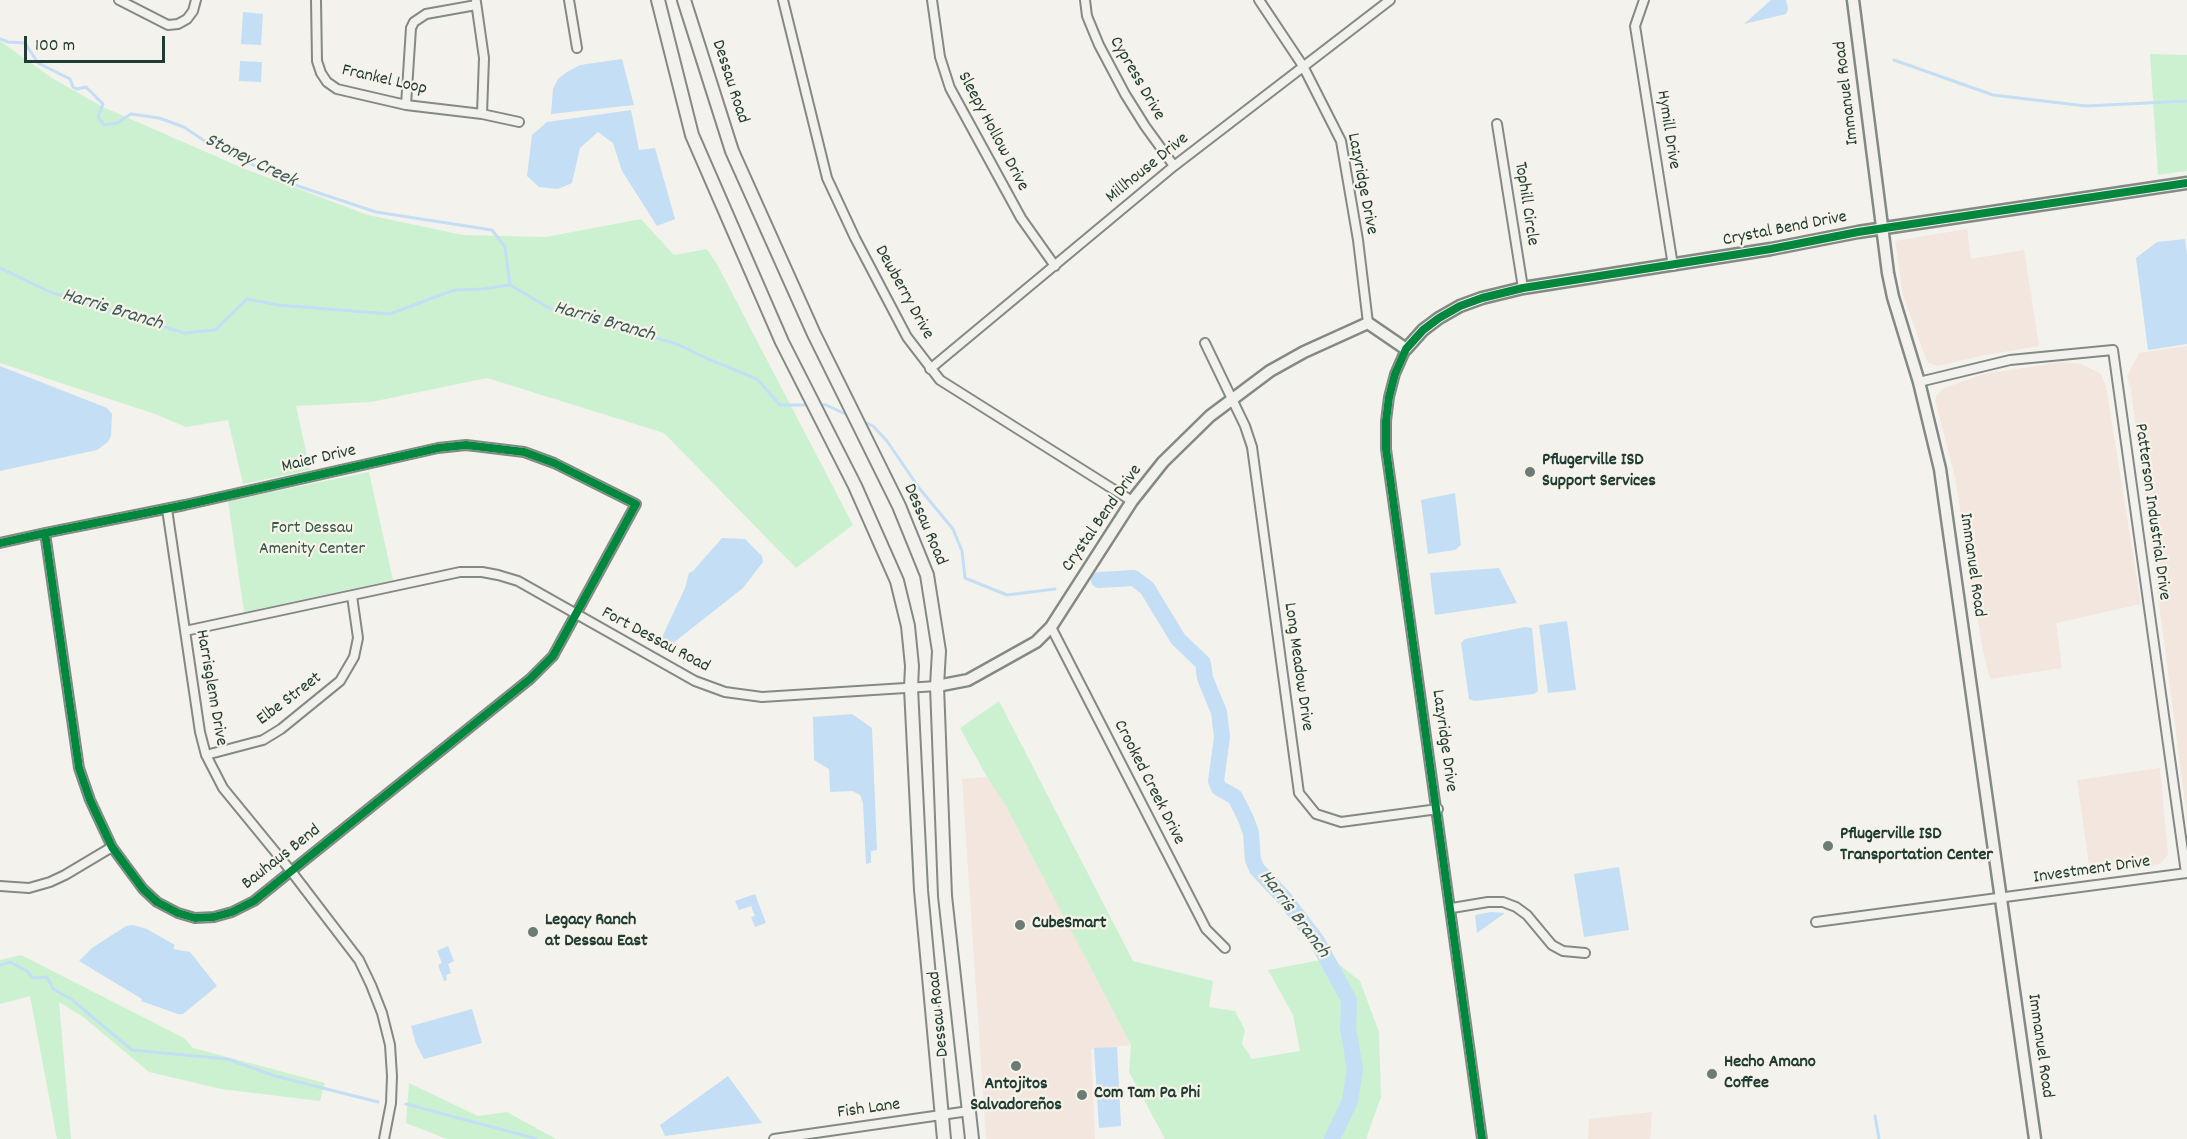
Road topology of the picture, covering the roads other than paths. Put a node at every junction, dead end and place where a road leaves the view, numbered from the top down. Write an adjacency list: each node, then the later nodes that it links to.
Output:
1 (119, 0): 2 (street)
2 (196, 0)
3 (316, 0): 17 (street, Frankel Loop)
4 (569, 0): 15 (street)
5 (658, 0): 43 (main road, Dessau Road)
6 (684, 0): 42 (main road, Dessau Road)
7 (783, 0): 30 (street, Dewberry Drive)
8 (932, 0): 24 (street, Sleepy Hollow Drive)
9 (1085, 0): 21 (street, Cypress Drive)
10 (1259, 0): 16 (street, Lazyridge Drive)
11 (1390, 0): 16 (street, Millhouse Drive)
12 (1644, 0): 25 (street, Hymill Drive)
13 (1853, 0): 23 (street, Immanuel Road)
14 (476, 2): 17 (street); 18 (street)
15 (577, 48)
16 (1303, 66): 21 (street, Millhouse Drive); 27 (street, Lazyridge Drive)
17 (406, 105): 18 (street, Frankel Loop)
18 (482, 114): 19 (street, Frankel Loop)
19 (519, 122)
20 (1497, 124): 26 (street, Tophill Circle)
21 (1174, 166): 24 (street, Millhouse Drive)
22 (2187, 183): 23 (street, Crystal Bend Drive)
23 (1882, 228): 25 (street, Crystal Bend Drive); 31 (street, Immanuel Road)
24 (1055, 266): 30 (street, Millhouse Drive)
25 (1673, 266): 26 (street, Crystal Bend Drive)
26 (1523, 288): 29 (street, Crystal Bend Drive)
27 (1368, 323): 29 (street); 32 (street, Crystal Bend Drive)
28 (1205, 344): 32 (street, Long Meadow Drive)
29 (1406, 349): 45 (street, Lazyridge Drive)
30 (930, 369): 33 (street, Dewberry Drive)
31 (1919, 381): 48 (street, Patterson Industrial Drive); 50 (street, Immanuel Road)
32 (1231, 400): 33 (street, Crystal Bend Drive); 45 (street, Long Meadow Drive)
33 (1132, 501): 40 (street, Crystal Bend Drive)
34 (636, 504): 35 (street, Maier Drive); 39 (street, Bauhaus Bend)
35 (167, 509): 36 (street, Maier Drive); 41 (street, Harrisglenn Drive)
36 (45, 533): 37 (street, Maier Drive); 46 (street, Bauhaus Bend)
37 (0, 543)
38 (352, 596): 39 (street, Fort Dessau Road); 41 (street, Fort Dessau Road); 44 (street, Elbe Street)
39 (576, 615): 43 (street, Fort Dessau Road); 47 (street, Bauhaus Bend)
40 (1051, 627): 42 (street, Crystal Bend Drive); 53 (street, Crooked Creek Drive)
41 (185, 631): 44 (street, Harrisglenn Drive)
42 (937, 686): 43 (street, Fort Dessau Road); 55 (main road, Dessau Road)
43 (911, 688): 56 (main road, Dessau Road)
44 (206, 756): 47 (street, Harrisglenn Drive)
45 (1438, 809): 51 (street, Lazyridge Drive)
46 (112, 847): 47 (street, Bauhaus Bend); 49 (street)
47 (291, 871): 57 (street, Harrisglenn Drive)
48 (2187, 873): 50 (street, Investment Drive)
49 (0, 886)
50 (2001, 899): 52 (street, Investment Drive); 62 (street, Immanuel Road)
51 (1452, 908): 54 (street); 61 (street, Lazyridge Drive)
52 (1816, 922)
53 (1225, 948)
54 (1585, 953)
55 (969, 1111): 56 (street, Fish Lane); 60 (main road, Dessau Road)
56 (940, 1115): 58 (street, Fish Lane); 59 (main road, Dessau Road)
57 (384, 1139)
58 (774, 1139)
59 (944, 1139)
60 (972, 1139)
61 (1482, 1139)
62 (2035, 1139)

